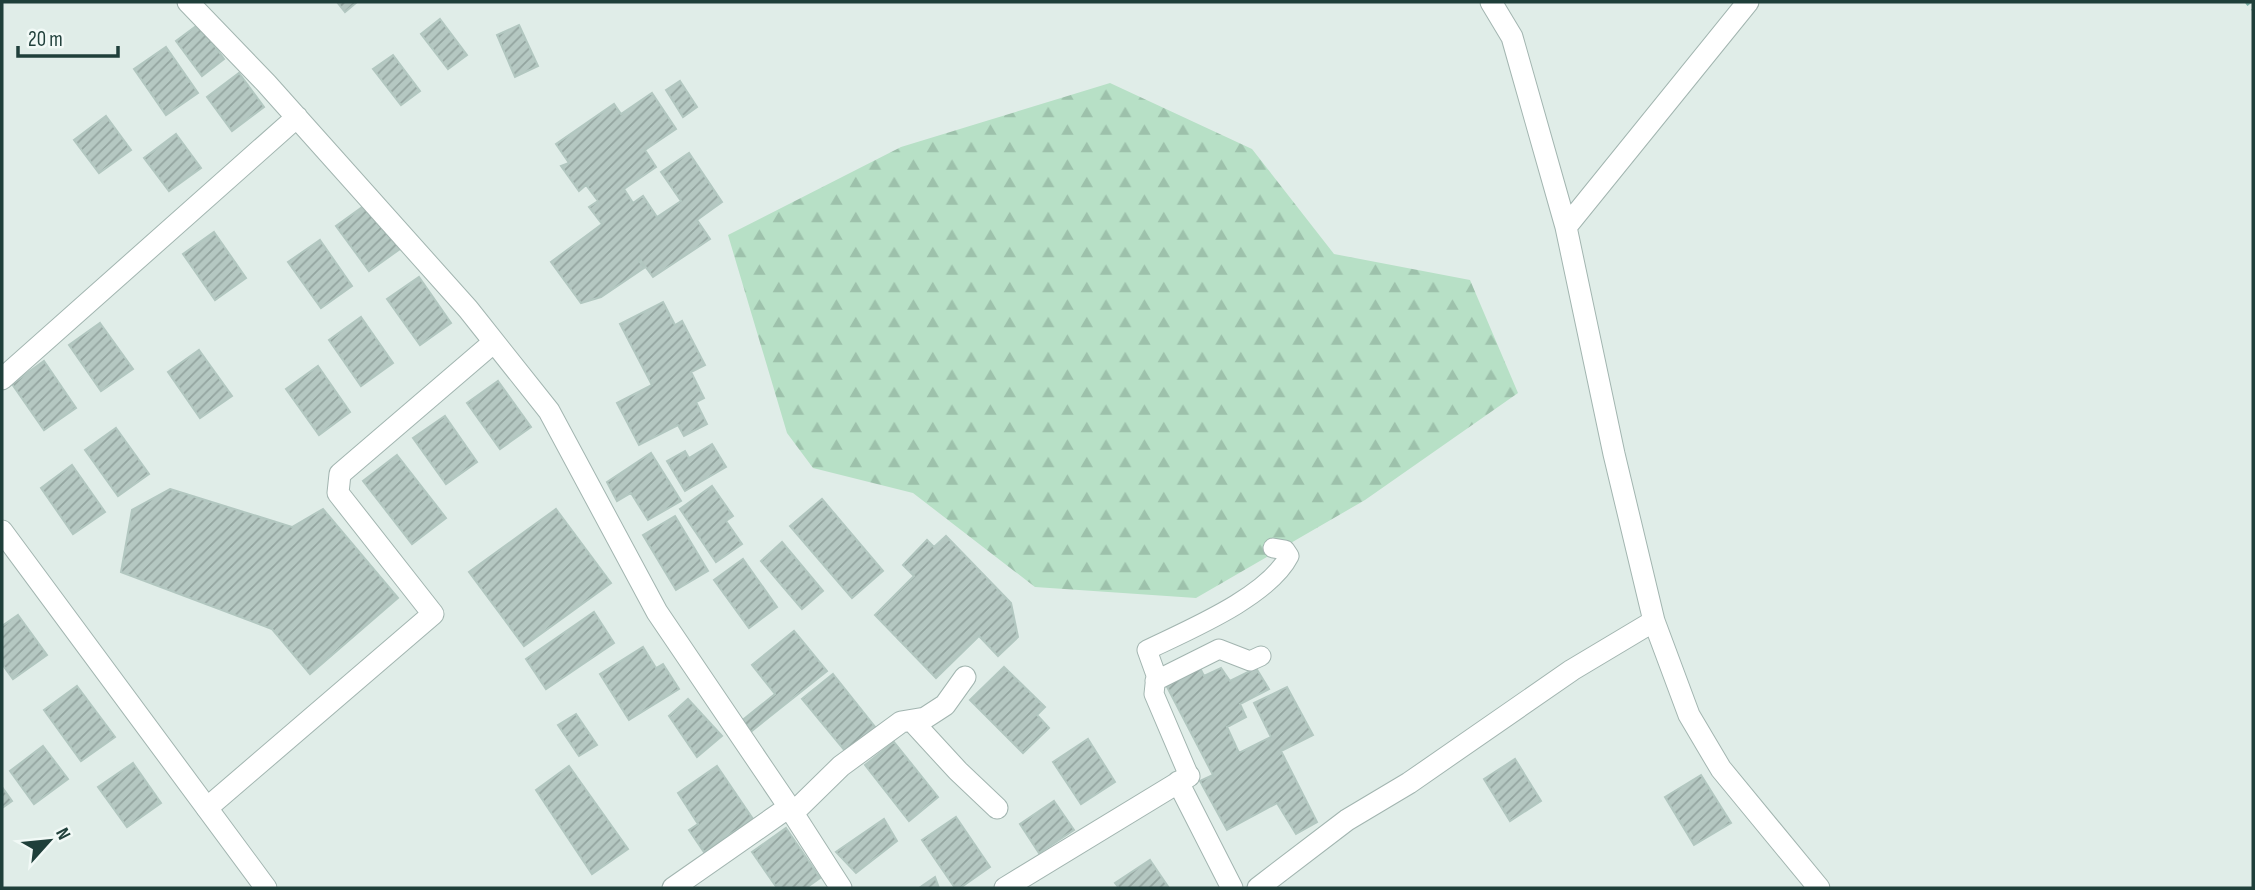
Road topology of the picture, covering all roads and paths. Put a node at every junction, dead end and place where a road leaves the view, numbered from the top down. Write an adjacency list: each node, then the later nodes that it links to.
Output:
1 (188, 2): 6 (street)
2 (1491, 2): 7 (street)
3 (1748, 2): 7 (street)
4 (2247, 2): 5 (path)
5 (2253, 9)
6 (297, 117): 8 (street); 9 (street)
7 (1566, 227): 12 (street)
8 (494, 342): 18 (street); 20 (street)
9 (2, 379)
10 (2, 531): 18 (street)
11 (1273, 548): 15 (lane)
12 (1654, 621): 26 (street); 27 (street)
13 (1261, 656): 15 (lane)
14 (965, 677): 16 (street)
15 (1155, 681): 17 (lane)
16 (912, 721): 19 (street); 20 (street)
17 (1184, 779): 24 (street); 25 (street)
18 (207, 808): 21 (street)
19 (998, 808)
20 (791, 810): 22 (street); 23 (street)
21 (267, 888)
22 (673, 888)
23 (841, 888)
24 (1005, 888)
25 (1232, 888)
26 (1258, 888)
27 (1819, 888)

